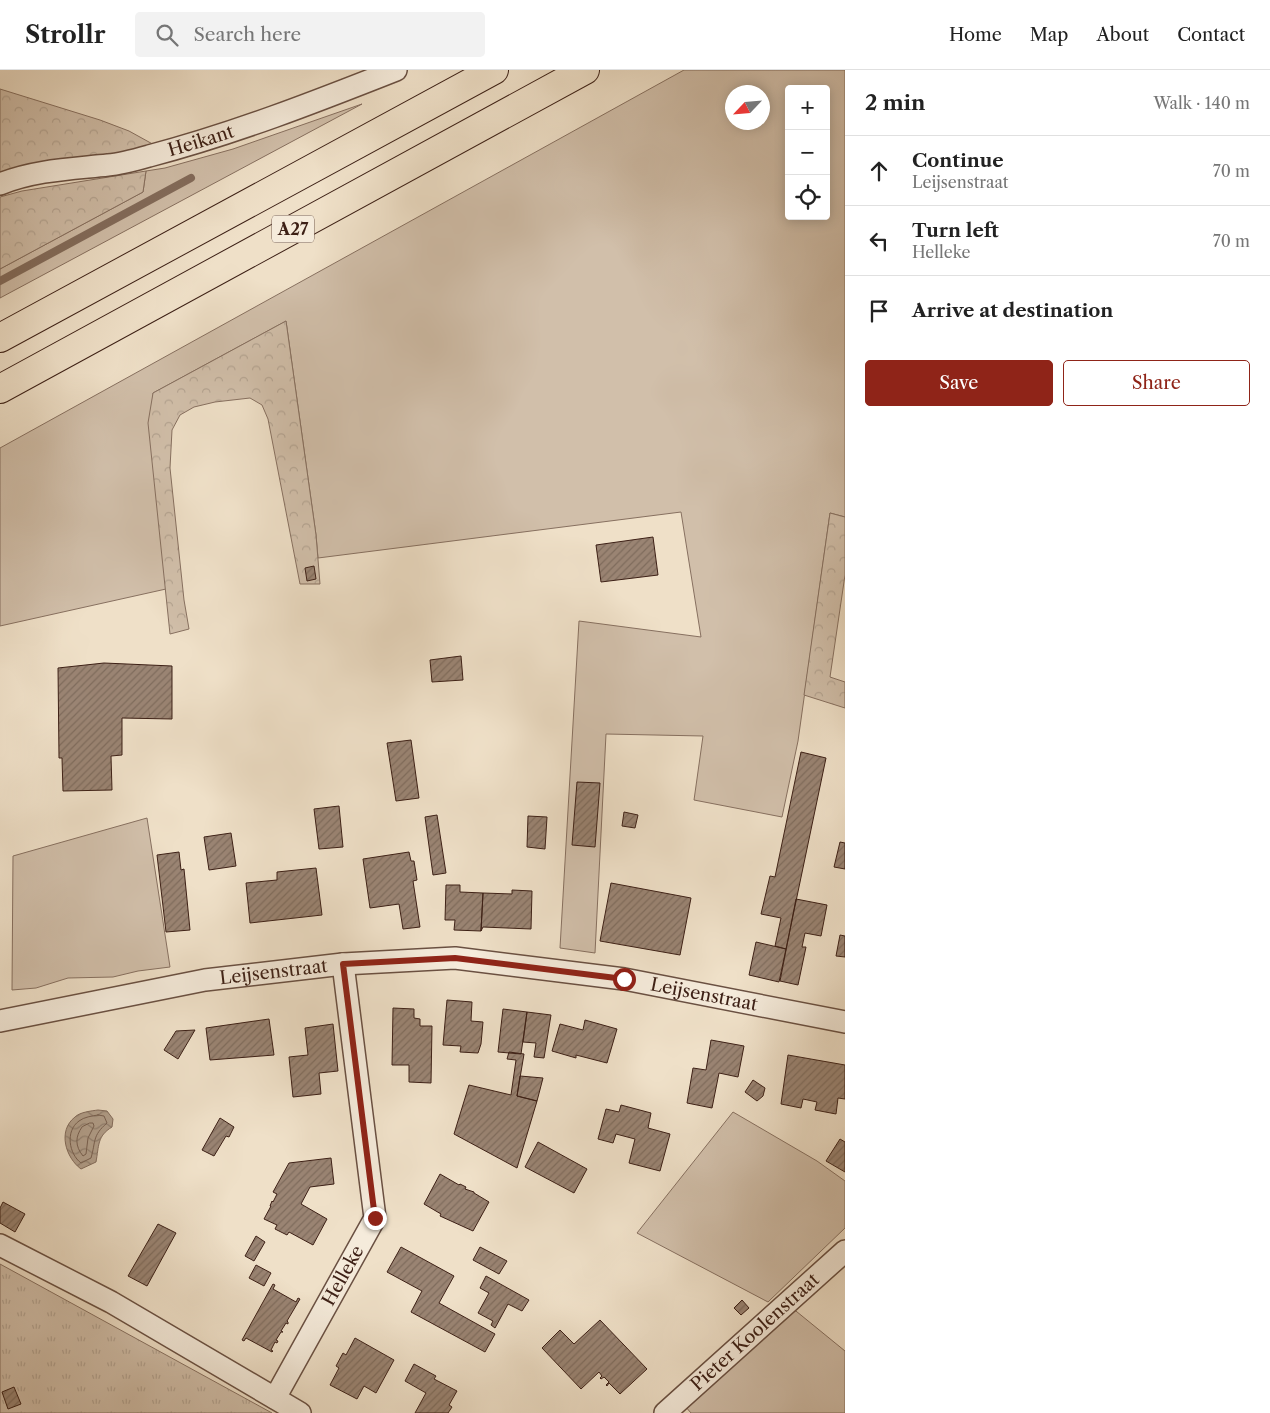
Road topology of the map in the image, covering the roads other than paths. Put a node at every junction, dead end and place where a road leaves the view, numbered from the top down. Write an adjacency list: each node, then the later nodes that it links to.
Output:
1 (396, 70): 4 (street, Heikant)
2 (494, 70): 5 (highway, A27)
3 (585, 70): 6 (highway, A27)
4 (0, 184)
5 (0, 338)
6 (0, 389)
7 (343, 964): 8 (street, Leijsenstraat); 9 (street, Leijsenstraat); 12 (street, Helleke)
8 (0, 1021)
9 (845, 1022)
10 (0, 1245): 12 (street)
11 (845, 1251): 14 (street, Pieter Koolenstraat)
12 (275, 1398): 13 (street)
13 (300, 1413)
14 (666, 1413)

